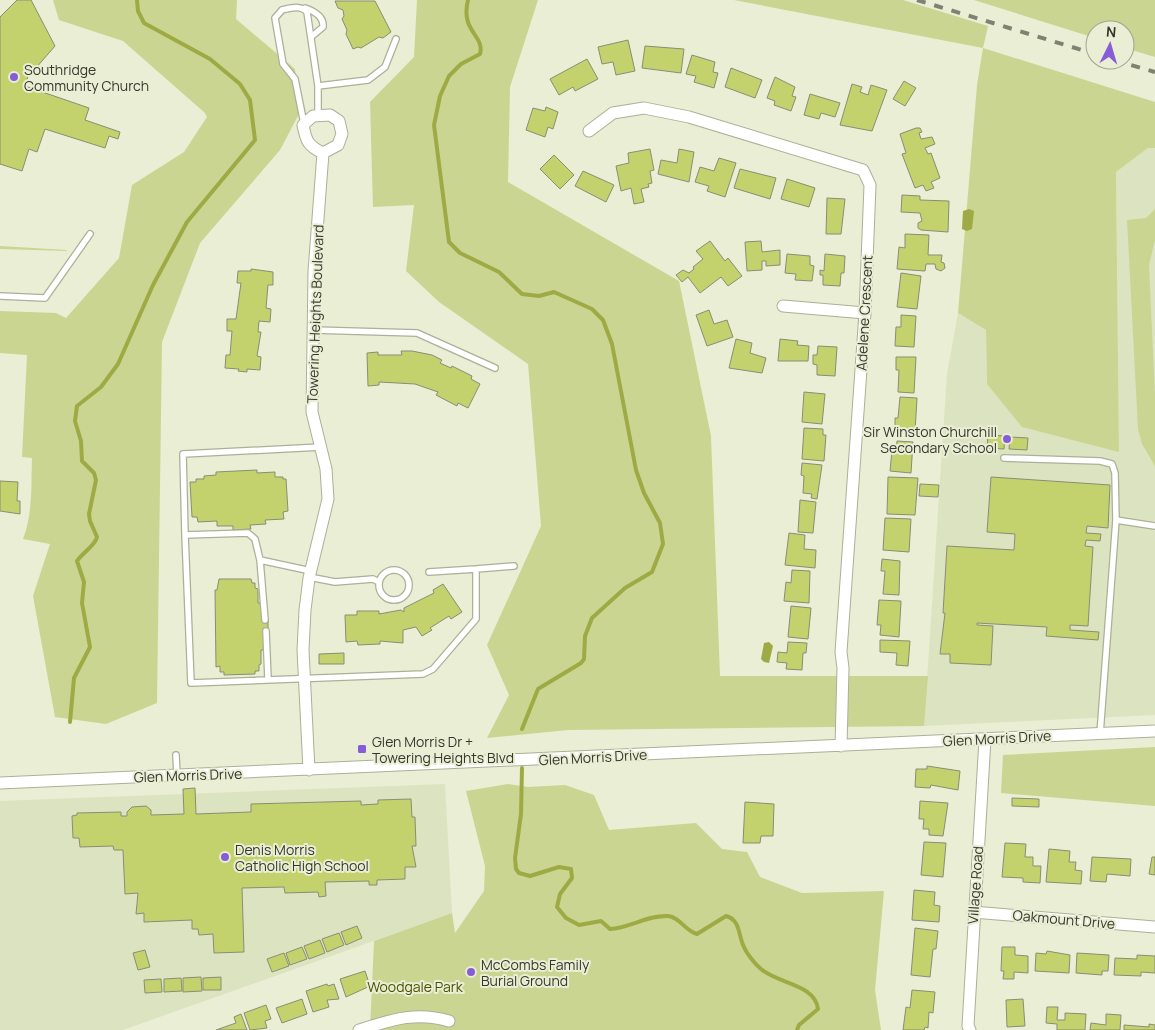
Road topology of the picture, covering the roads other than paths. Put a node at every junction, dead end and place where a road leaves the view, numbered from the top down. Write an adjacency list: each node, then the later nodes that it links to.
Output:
1 (303, 8): 2 (lane); 2 (lane); 6 (lane)
2 (311, 37): 4 (lane)
3 (396, 39): 4 (lane)
4 (318, 86): 5 (lane)
5 (318, 116): 6 (street); 8 (street)
6 (304, 124): 8 (street)
7 (589, 131): 12 (street, Adelene Crescent)
8 (323, 153): 13 (street, Towering Heights Boulevard)
9 (90, 234): 10 (lane)
10 (0, 296)
11 (783, 306): 12 (street)
12 (865, 313): 33 (street, Adelene Crescent)
13 (313, 330): 14 (lane); 15 (street, Towering Heights Boulevard)
14 (495, 368)
15 (321, 447): 19 (lane); 24 (street, Towering Heights Boulevard)
16 (1004, 458): 17 (lane)
17 (1116, 520): 18 (lane); 31 (lane)
18 (1155, 526)
19 (185, 535): 20 (lane); 29 (lane)
20 (260, 560): 24 (lane); 26 (lane)
21 (514, 566): 22 (lane)
22 (476, 569): 23 (lane); 28 (lane)
23 (429, 572)
24 (310, 574): 25 (lane); 28 (street, Towering Heights Boulevard)
25 (379, 582): 25 (lane)
26 (266, 620)
27 (266, 631): 29 (lane)
28 (304, 678): 29 (lane); 35 (street, Towering Heights Boulevard)
29 (268, 679)
30 (1155, 731): 31 (street, Glen Morris Drive)
31 (1100, 734): 32 (street, Glen Morris Drive)
32 (985, 739): 33 (street, Glen Morris Drive); 38 (street, Village Road)
33 (841, 746): 35 (street, Glen Morris Drive)
34 (176, 755): 36 (lane)
35 (309, 770): 36 (street, Glen Morris Drive)
36 (177, 775): 37 (street, Glen Morris Drive)
37 (0, 783)
38 (973, 912): 39 (street, Oakmount Drive); 42 (street, Village Road)
39 (1155, 927)
40 (449, 1021): 41 (street)
41 (359, 1030)
42 (970, 1030)

